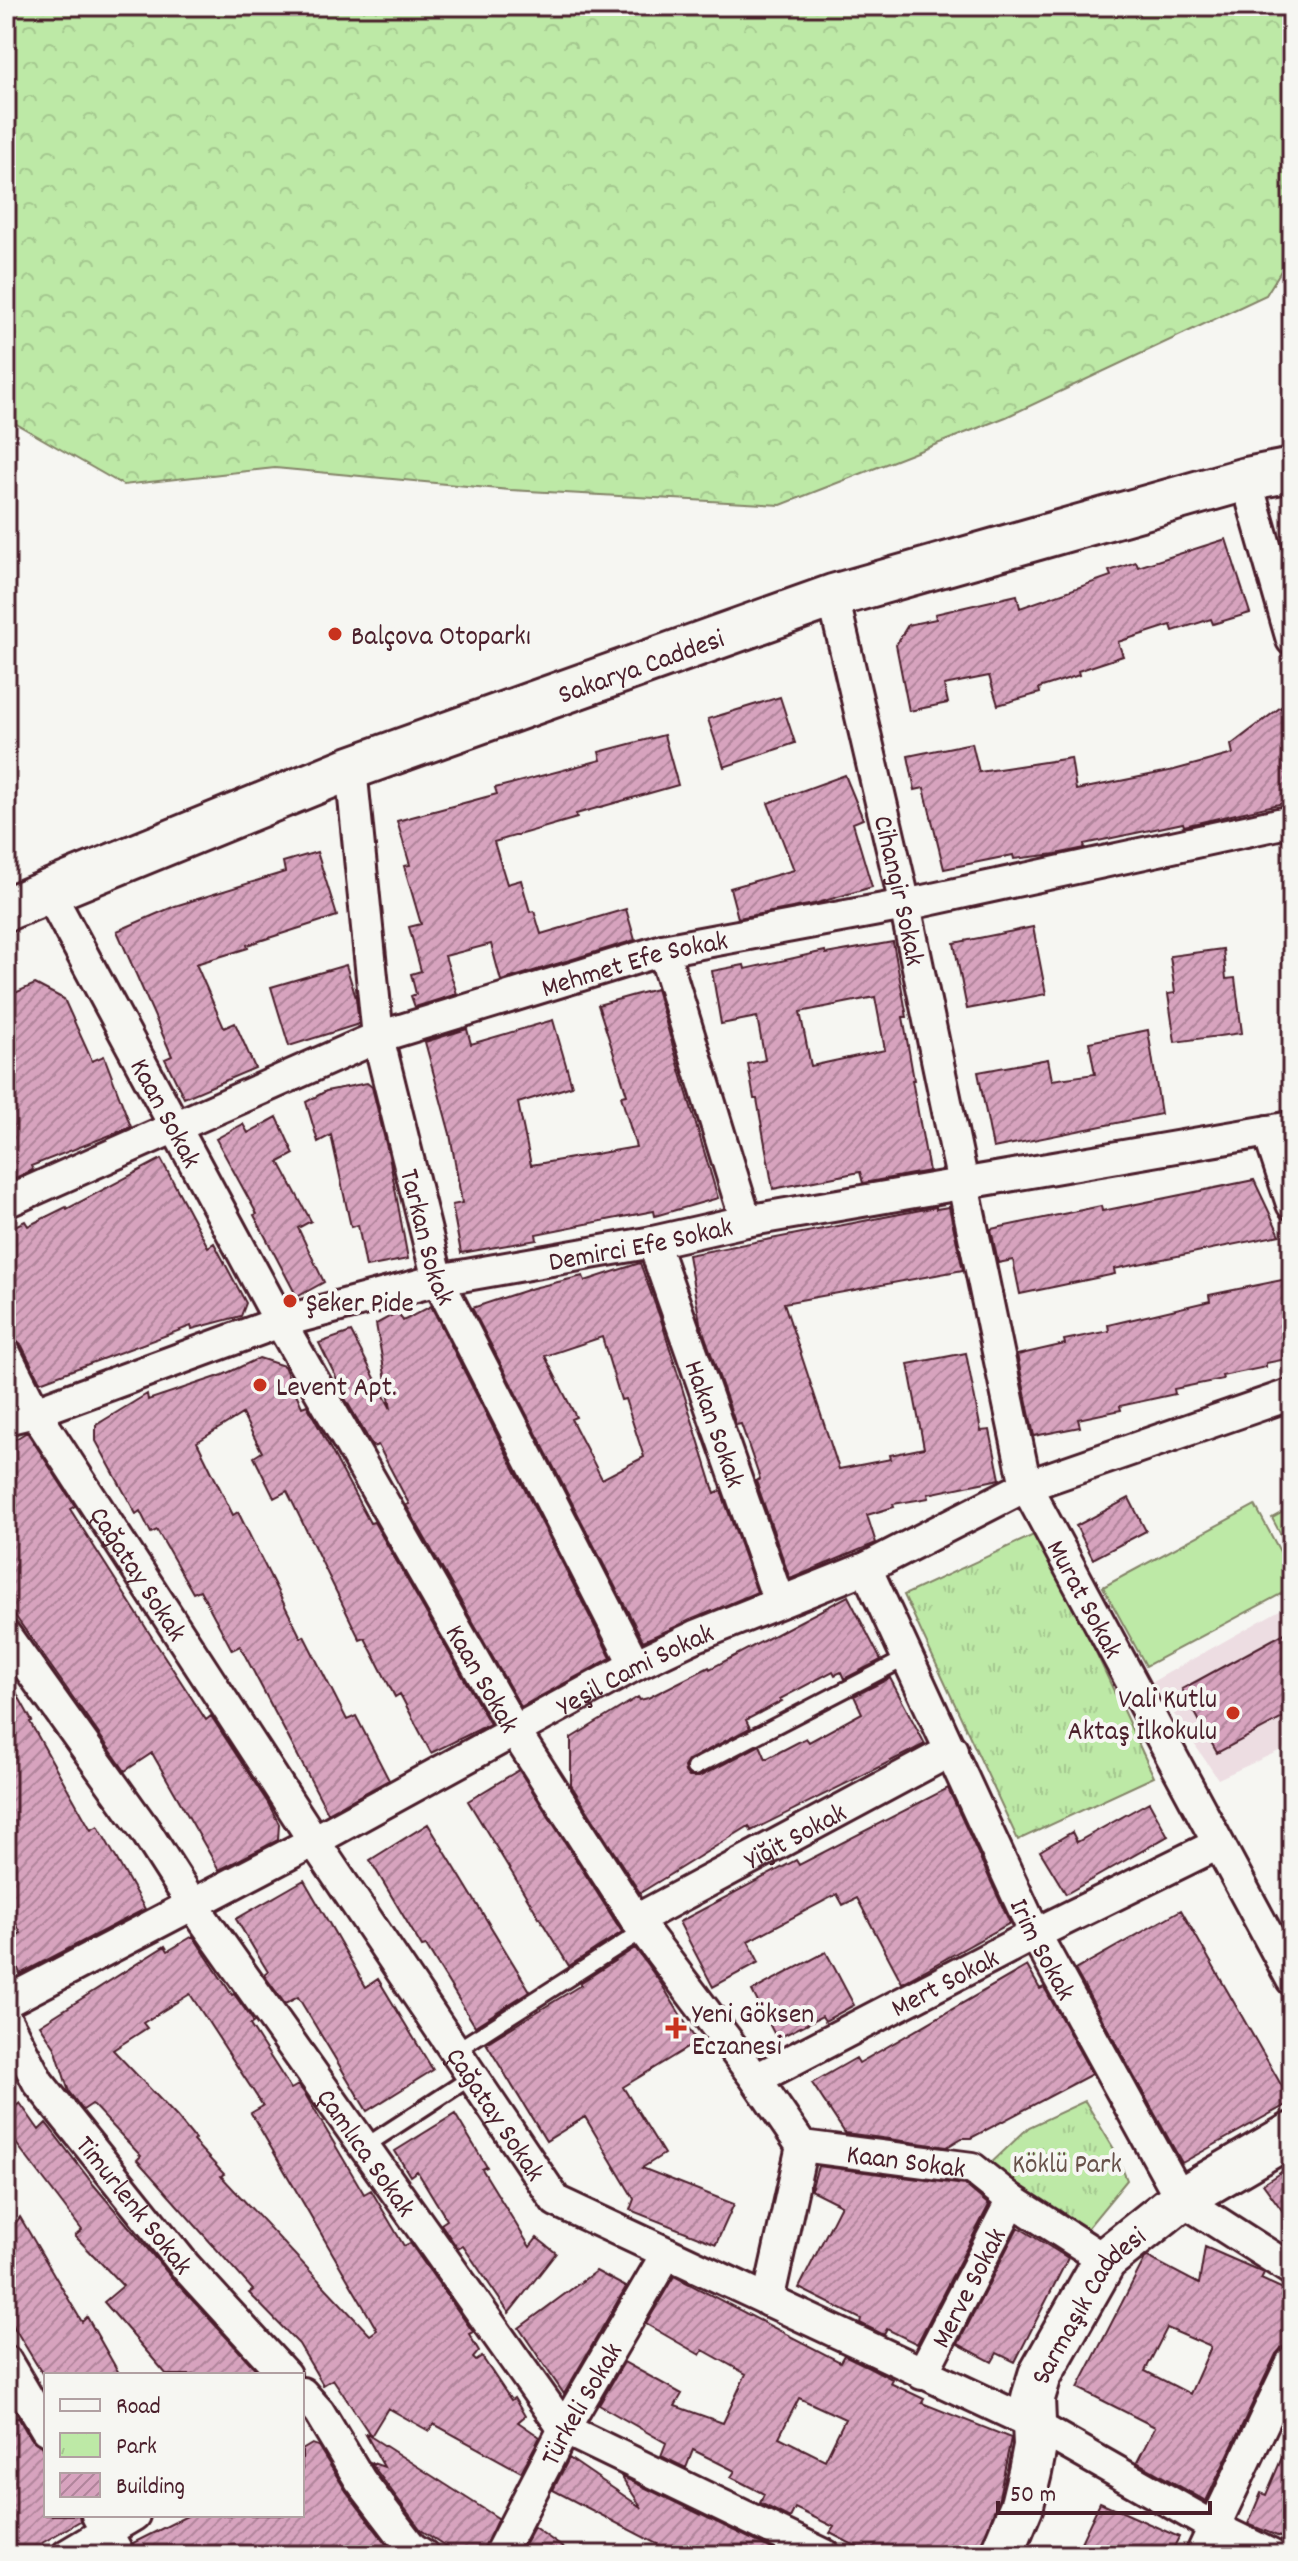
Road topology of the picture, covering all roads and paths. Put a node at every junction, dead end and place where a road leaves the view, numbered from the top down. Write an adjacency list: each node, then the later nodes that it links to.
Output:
1 (1292, 470): 2 (main road, Sakarya Caddesi)
2 (1246, 479): 3 (main road, Sakarya Caddesi); 4 (street)
3 (833, 596): 5 (main road, Sakarya Caddesi); 8 (street, Cihangir Sokak)
4 (1292, 640)
5 (351, 768): 7 (main road, Sakarya Caddesi); 11 (street, Tarkan Sokak)
6 (1292, 821): 8 (street, Mehmet Efe Sokak)
7 (49, 892): 9 (main road, Sakarya Caddesi); 12 (street, Kaan Sokak)
8 (905, 905): 10 (street, Mehmet Efe Sokak); 14 (street, Cihangir Sokak)
9 (6, 909)
10 (663, 950): 11 (street, Mehmet Efe Sokak); 17 (street)
11 (378, 1037): 12 (street, Mehmet Efe Sokak); 19 (street, Tarkan Sokak)
12 (175, 1126): 15 (street, Mehmet Efe Sokak); 20 (street, Kaan Sokak)
13 (1280, 1129): 14 (street, Demirci Efe Sokak); 16 (street)
14 (962, 1185): 17 (street, Demirci Efe Sokak); 25 (street, Murat Sokak)
15 (6, 1202)
16 (1292, 1204)
17 (746, 1221): 18 (street, Demirci Efe Sokak)
18 (653, 1242): 19 (street, Demirci Efe Sokak); 27 (street, Hakan Sokak)
19 (438, 1280): 20 (street, Demirci Efe Sokak); 30 (street, Tarkan Sokak)
20 (280, 1322): 23 (street, Demirci Efe Sokak); 31 (street, Kaan Sokak)
21 (6, 1355): 23 (street, Çağatay Sokak)
22 (1292, 1394): 25 (street, Yeşil Cami Sokak)
23 (35, 1412): 24 (street, Demirci Efe Sokak); 34 (street, Çağatay Sokak)
24 (6, 1419)
25 (1026, 1486): 26 (street, Yeşil Cami Sokak); 35 (street, Murat Sokak)
26 (866, 1568): 27 (street, Yeşil Cami Sokak); 29 (street, Irim Sokak)
27 (779, 1602): 30 (street, Yeşil Cami Sokak)
28 (6, 1636): 36 (street, Çamlıca Sokak)
29 (908, 1657): 32 (street, Irim Sokak); 33 (lane)
30 (635, 1665): 31 (street, Yeşil Cami Sokak)
31 (514, 1730): 34 (street, Yeşil Cami Sokak); 37 (street, Kaan Sokak)
32 (952, 1750): 37 (street, Yiğit Sokak); 38 (street, Irim Sokak)
33 (694, 1768)
34 (314, 1841): 36 (street, Yeşil Cami Sokak); 42 (street, Çağatay Sokak)
35 (1218, 1844): 38 (street, Mert Sokak); 39 (street, Murat Sokak)
36 (193, 1905): 40 (street, Yeşil Cami Sokak); 47 (street, Çamlıca Sokak)
37 (640, 1925): 42 (lane); 44 (street, Kaan Sokak)
38 (1035, 1934): 44 (street, Mert Sokak); 48 (street, Irim Sokak)
39 (1292, 1980)
40 (6, 2002)
41 (6, 2020): 55 (street, Timurlenk Sokak)
42 (455, 2051): 43 (street, Çağatay Sokak)
43 (473, 2076): 47 (lane); 50 (street, Çağatay Sokak)
44 (756, 2079): 46 (street, Kaan Sokak)
45 (1292, 2134): 48 (main road, Sarmaşık Caddesi)
46 (802, 2146): 49 (street, Kaan Sokak); 53 (street)
47 (364, 2147): 61 (street, Çamlıca Sokak)
48 (1181, 2199): 51 (main road, Sarmaşık Caddesi); 52 (street, Irim Sokak)
49 (1012, 2200): 51 (street, Kaan Sokak); 56 (street, Merve Sokak)
50 (667, 2253): 53 (street, Çağatay Sokak); 61 (street, Türkeli Sokak)
51 (1105, 2260): 59 (main road, Sarmaşık Caddesi)
52 (1292, 2270)
53 (768, 2301): 56 (street, Çağatay Sokak)
54 (1292, 2362): 63 (street)
55 (283, 2373)
56 (922, 2374): 59 (street, Çağatay Sokak)
57 (10, 2378): 60 (street)
58 (308, 2409): 65 (street)
59 (1033, 2424): 63 (street, Çağatay Sokak); 69 (main road, Sarmaşık Caddesi)
60 (44, 2426)
61 (564, 2429): 67 (street, Türkeli Sokak); 68 (street, Çamlıca Sokak)
62 (131, 2517): 64 (street)
63 (1214, 2527): 70 (street); 71 (street, Çağatay Sokak)
64 (108, 2533): 66 (street)
65 (411, 2553)
66 (67, 2555)
67 (499, 2555)
68 (825, 2555)
69 (1001, 2555)
70 (1201, 2555)
71 (1271, 2555)

